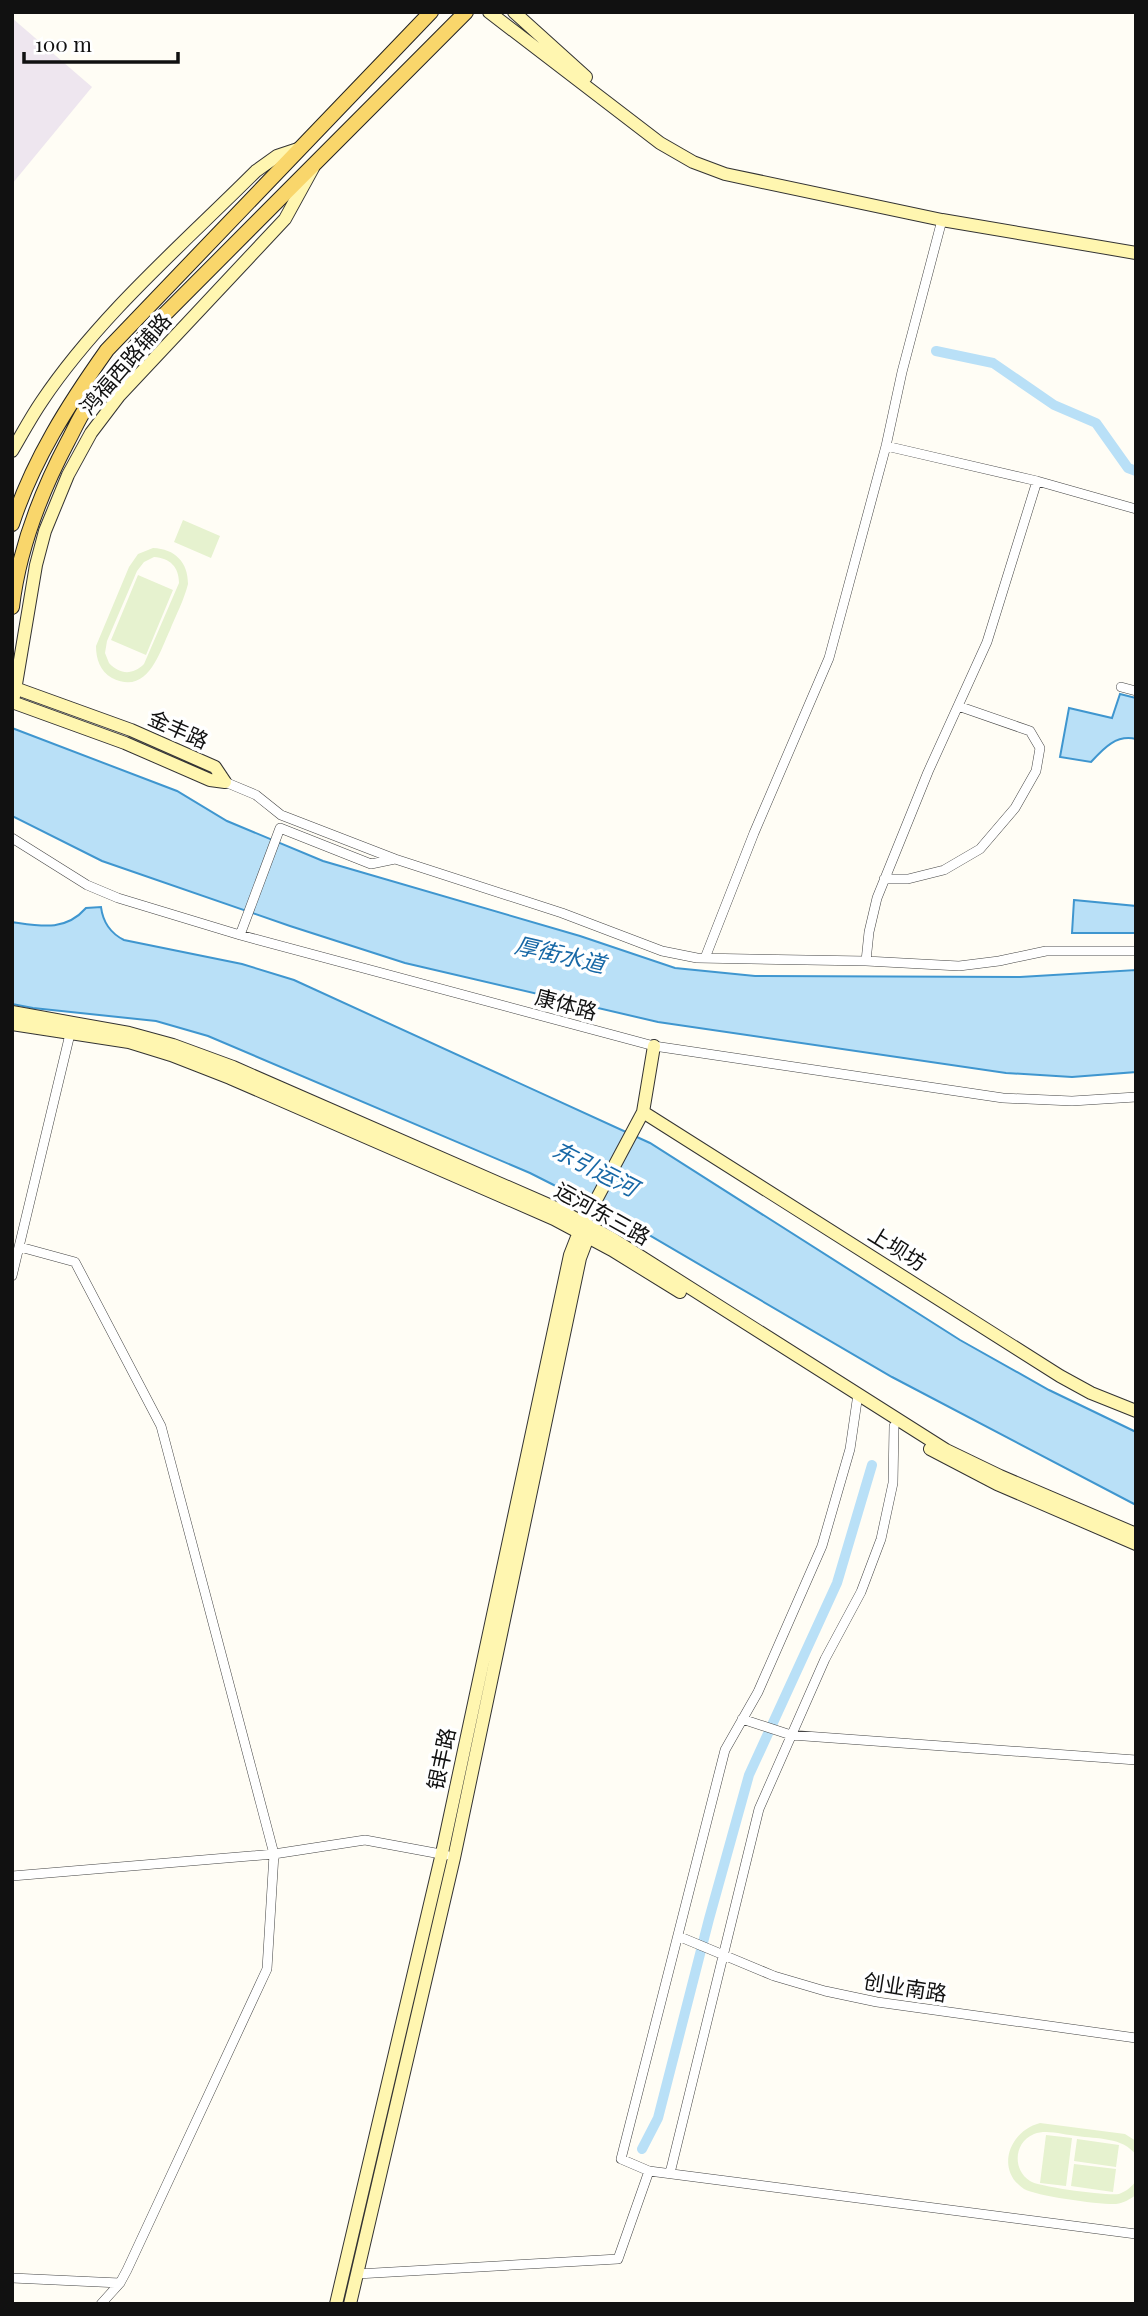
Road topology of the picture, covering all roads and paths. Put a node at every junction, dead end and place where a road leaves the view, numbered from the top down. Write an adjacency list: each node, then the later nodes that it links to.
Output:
1 (416, 12): 6 (main road)
2 (431, 12): 6 (main road)
3 (466, 12): 9 (main road)
4 (489, 12): 7 (street)
5 (514, 12): 7 (street)
6 (404, 41): 8 (main road)
7 (660, 143): 10 (street)
8 (302, 148): 13 (street, 鸿福西路辅路); 16 (main road)
9 (314, 166): 17 (main road); 19 (street, 鸿福西路辅路)
10 (942, 220): 11 (street); 12 (street)
11 (1136, 253)
12 (886, 446): 14 (street); 29 (street)
13 (12, 451)
14 (1037, 481): 15 (street); 22 (street)
15 (1136, 509)
16 (12, 524)
17 (12, 607)
18 (1121, 687): 20 (street)
19 (14, 688): 21 (street, 鸿福西路辅路); 23 (street, 金丰路)
20 (1136, 691)
21 (13, 702): 23 (street, 金丰路)
22 (958, 706): 26 (street); 26 (street)
23 (225, 782): 25 (street)
24 (12, 838): 27 (street, 康体路)
25 (395, 859): 27 (street); 29 (street)
26 (884, 879): 30 (street)
27 (240, 935): 34 (street, 康体路)
28 (1136, 951): 30 (street)
29 (705, 958): 30 (street)
30 (866, 961)
31 (12, 1012): 37 (street, 运河东三路)
32 (12, 1024): 33 (street, 运河东三路)
33 (70, 1034): 37 (street, 运河东三路); 38 (street)
34 (653, 1046): 35 (street, 康体路); 36 (street, 银丰路)
35 (1136, 1097)
36 (643, 1112): 37 (street, 银丰路); 41 (street, 上坝坊)
37 (584, 1231): 40 (street, 运河东三路); 49 (street, 银丰路)
38 (20, 1247): 39 (street); 48 (street)
39 (12, 1276)
40 (857, 1398): 42 (street, 运河东三路); 43 (street, 运河东三路); 45 (street)
41 (1136, 1411)
42 (894, 1426): 44 (street, 运河东三路); 46 (street)
43 (1136, 1534)
44 (1136, 1544)
45 (742, 1719): 46 (street); 51 (street)
46 (791, 1735): 47 (street); 52 (street)
47 (1136, 1760)
48 (274, 1854): 49 (street); 50 (street); 59 (street)
49 (448, 1856): 57 (street, 银丰路); 61 (street, 银丰路)
50 (12, 1876)
51 (678, 1936): 52 (street, 创业南路); 54 (street)
52 (724, 1956): 53 (street, 创业南路); 55 (street)
53 (1136, 2038)
54 (649, 2171): 55 (street); 57 (street)
55 (670, 2174): 56 (street)
56 (1136, 2234)
57 (358, 2274): 62 (street, 银丰路)
58 (12, 2278): 59 (street)
59 (120, 2283): 60 (street)
60 (101, 2304)
61 (337, 2304)
62 (351, 2304)

